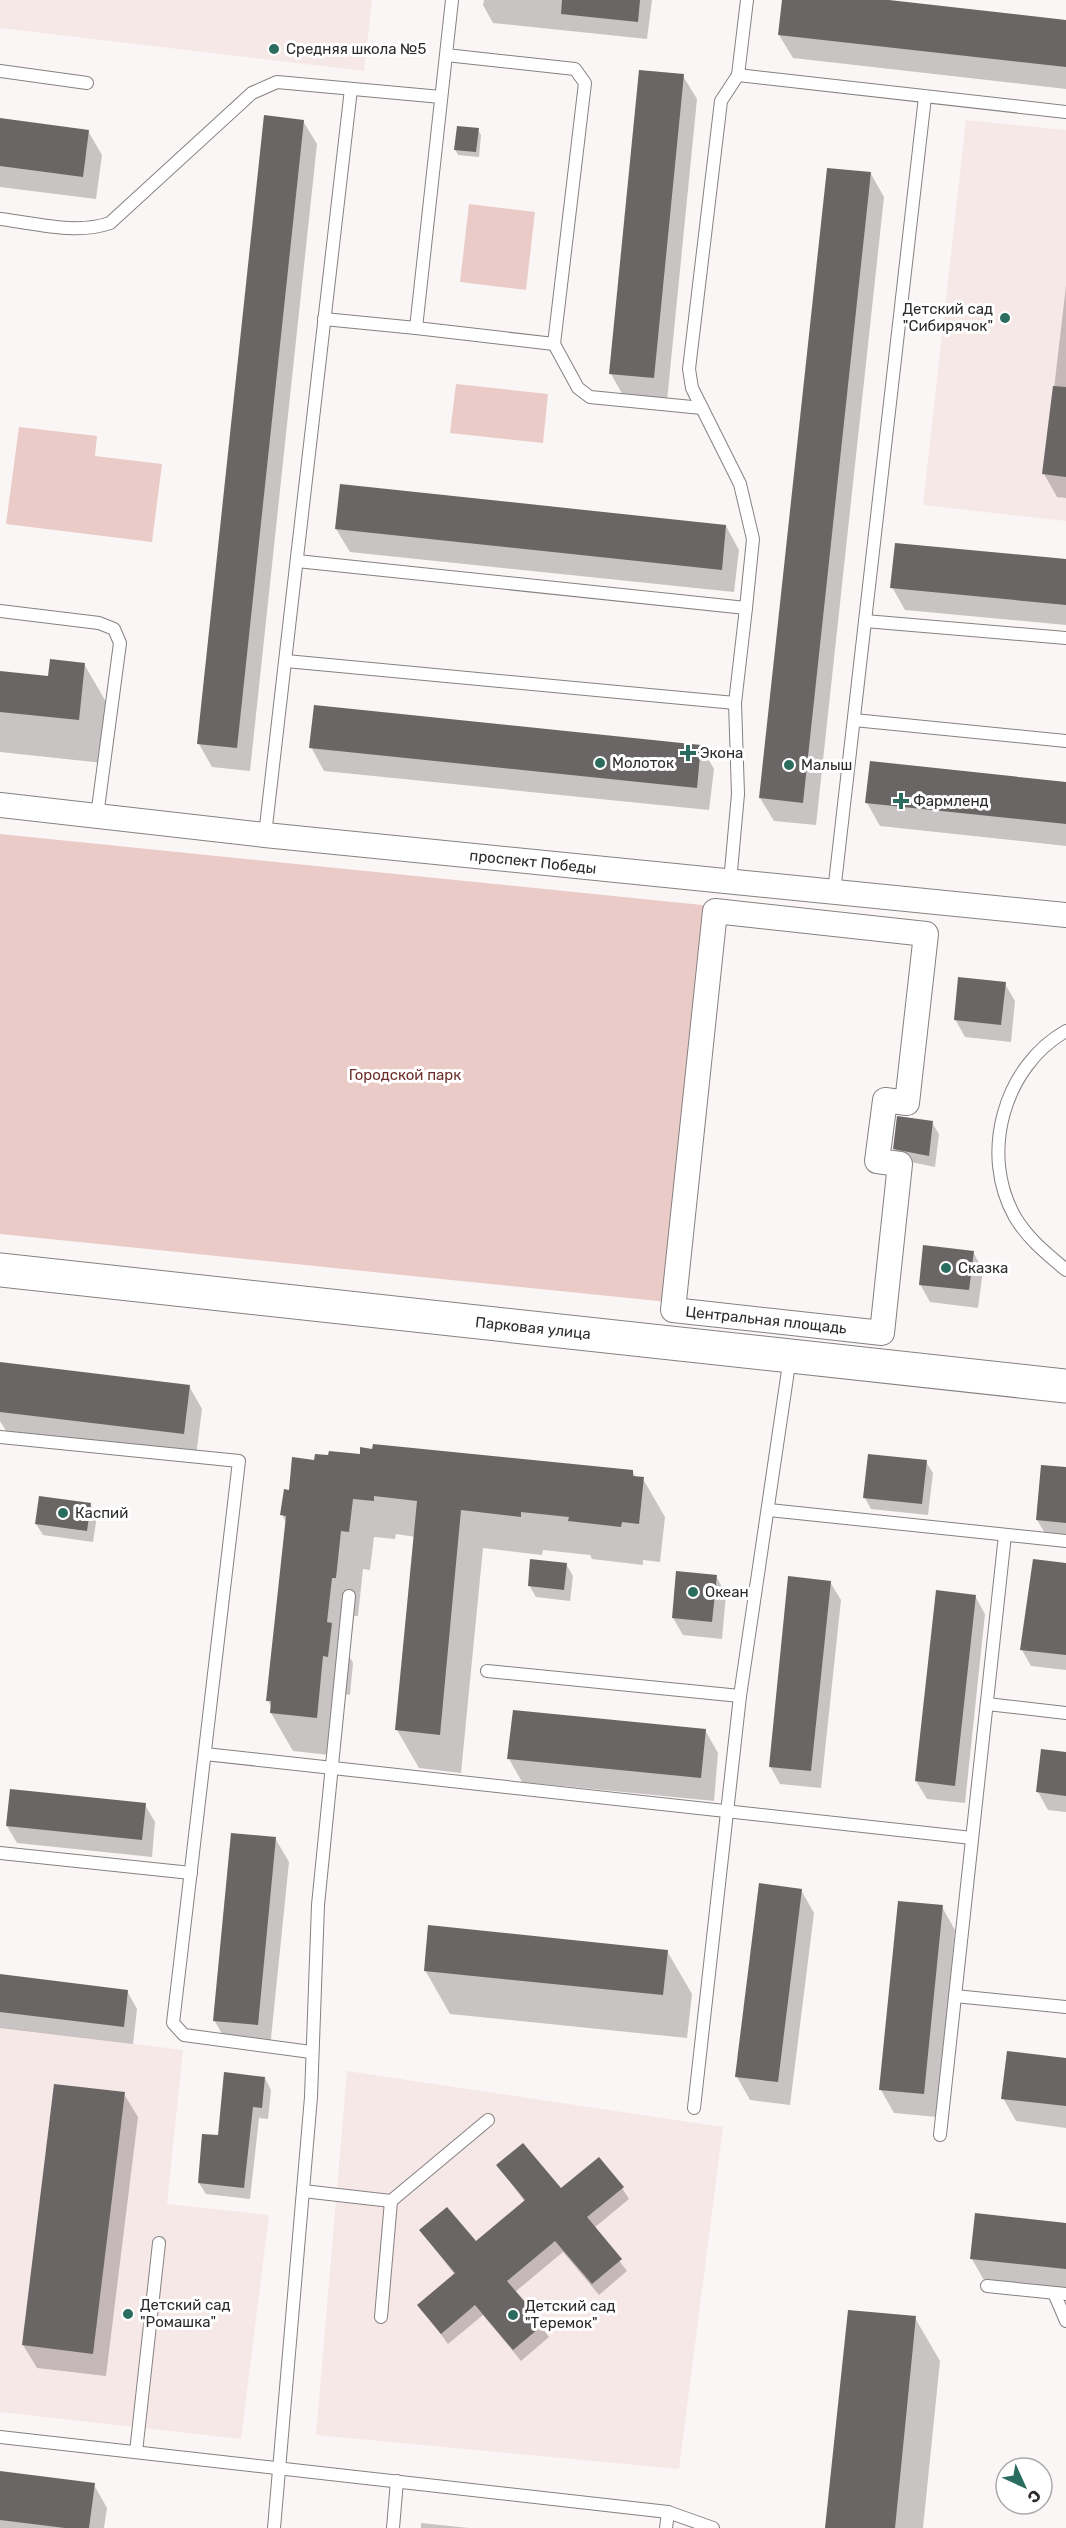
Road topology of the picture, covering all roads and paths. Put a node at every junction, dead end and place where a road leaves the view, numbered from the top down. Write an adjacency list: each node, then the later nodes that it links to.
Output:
1 (452, 0): 3 (lane)
2 (747, 0): 5 (lane)
3 (446, 55): 9 (lane); 14 (lane)
4 (0, 71): 6 (lane)
5 (738, 75): 8 (lane); 15 (lane)
6 (87, 83)
7 (351, 89): 9 (lane); 11 (lane); 12 (lane)
8 (925, 97): 10 (lane); 19 (lane)
9 (441, 98): 13 (lane)
10 (1066, 112)
11 (0, 219)
12 (324, 319): 13 (lane); 16 (lane)
13 (416, 328): 14 (lane)
14 (554, 344): 15 (lane)
15 (702, 408): 17 (lane)
16 (297, 561): 17 (lane); 21 (lane)
17 (746, 608): 22 (lane)
18 (0, 611): 26 (lane)
19 (865, 621): 20 (lane); 23 (lane)
20 (1066, 638)
21 (285, 661): 22 (lane); 27 (lane)
22 (735, 703): 28 (lane)
23 (854, 720): 24 (lane); 29 (lane)
24 (1066, 741)
25 (0, 805): 26 (street, проспект Победы)
26 (97, 816): 27 (street, проспект Победы)
27 (265, 834): 28 (street, проспект Победы)
28 (730, 882): 29 (street, проспект Победы)
29 (834, 892): 30 (street, проспект Победы)
30 (1066, 915)
31 (926, 934): 31 (street, Центральная площадь)
32 (1066, 1031): 34 (lane)
33 (0, 1270): 35 (street, Парковая улица)
34 (1066, 1270)
35 (790, 1356): 36 (street, Парковая улица); 38 (lane)
36 (1066, 1386)
37 (0, 1437): 46 (lane)
38 (769, 1510): 39 (lane); 43 (lane)
39 (1005, 1535): 40 (lane); 44 (lane)
40 (1066, 1541)
41 (349, 1596): 47 (lane)
42 (487, 1671): 43 (lane)
43 (740, 1696): 48 (lane)
44 (987, 1704): 45 (lane); 49 (lane)
45 (1066, 1713)
46 (205, 1754): 47 (lane); 51 (lane)
47 (332, 1768): 48 (lane); 54 (lane)
48 (727, 1811): 49 (lane); 55 (lane)
49 (972, 1838): 52 (lane)
50 (0, 1853): 51 (lane)
51 (191, 1873): 54 (lane)
52 (955, 1996): 53 (lane); 57 (lane)
53 (1066, 2007)
54 (311, 2052): 58 (lane)
55 (694, 2108)
56 (488, 2120): 59 (lane)
57 (940, 2135)
58 (303, 2191): 59 (lane); 67 (lane)
59 (391, 2201): 63 (lane)
60 (159, 2244): 66 (lane)
61 (987, 2286): 62 (lane)
62 (1060, 2293): 64 (lane)
63 (381, 2317)
64 (1066, 2321)
65 (0, 2437): 66 (lane)
66 (136, 2452): 67 (lane)
67 (280, 2469): 68 (lane); 70 (lane)
68 (397, 2481): 69 (lane); 71 (lane)
69 (668, 2512): 72 (lane); 73 (lane)
70 (274, 2528)
71 (393, 2528)
72 (666, 2528)
73 (713, 2528)

